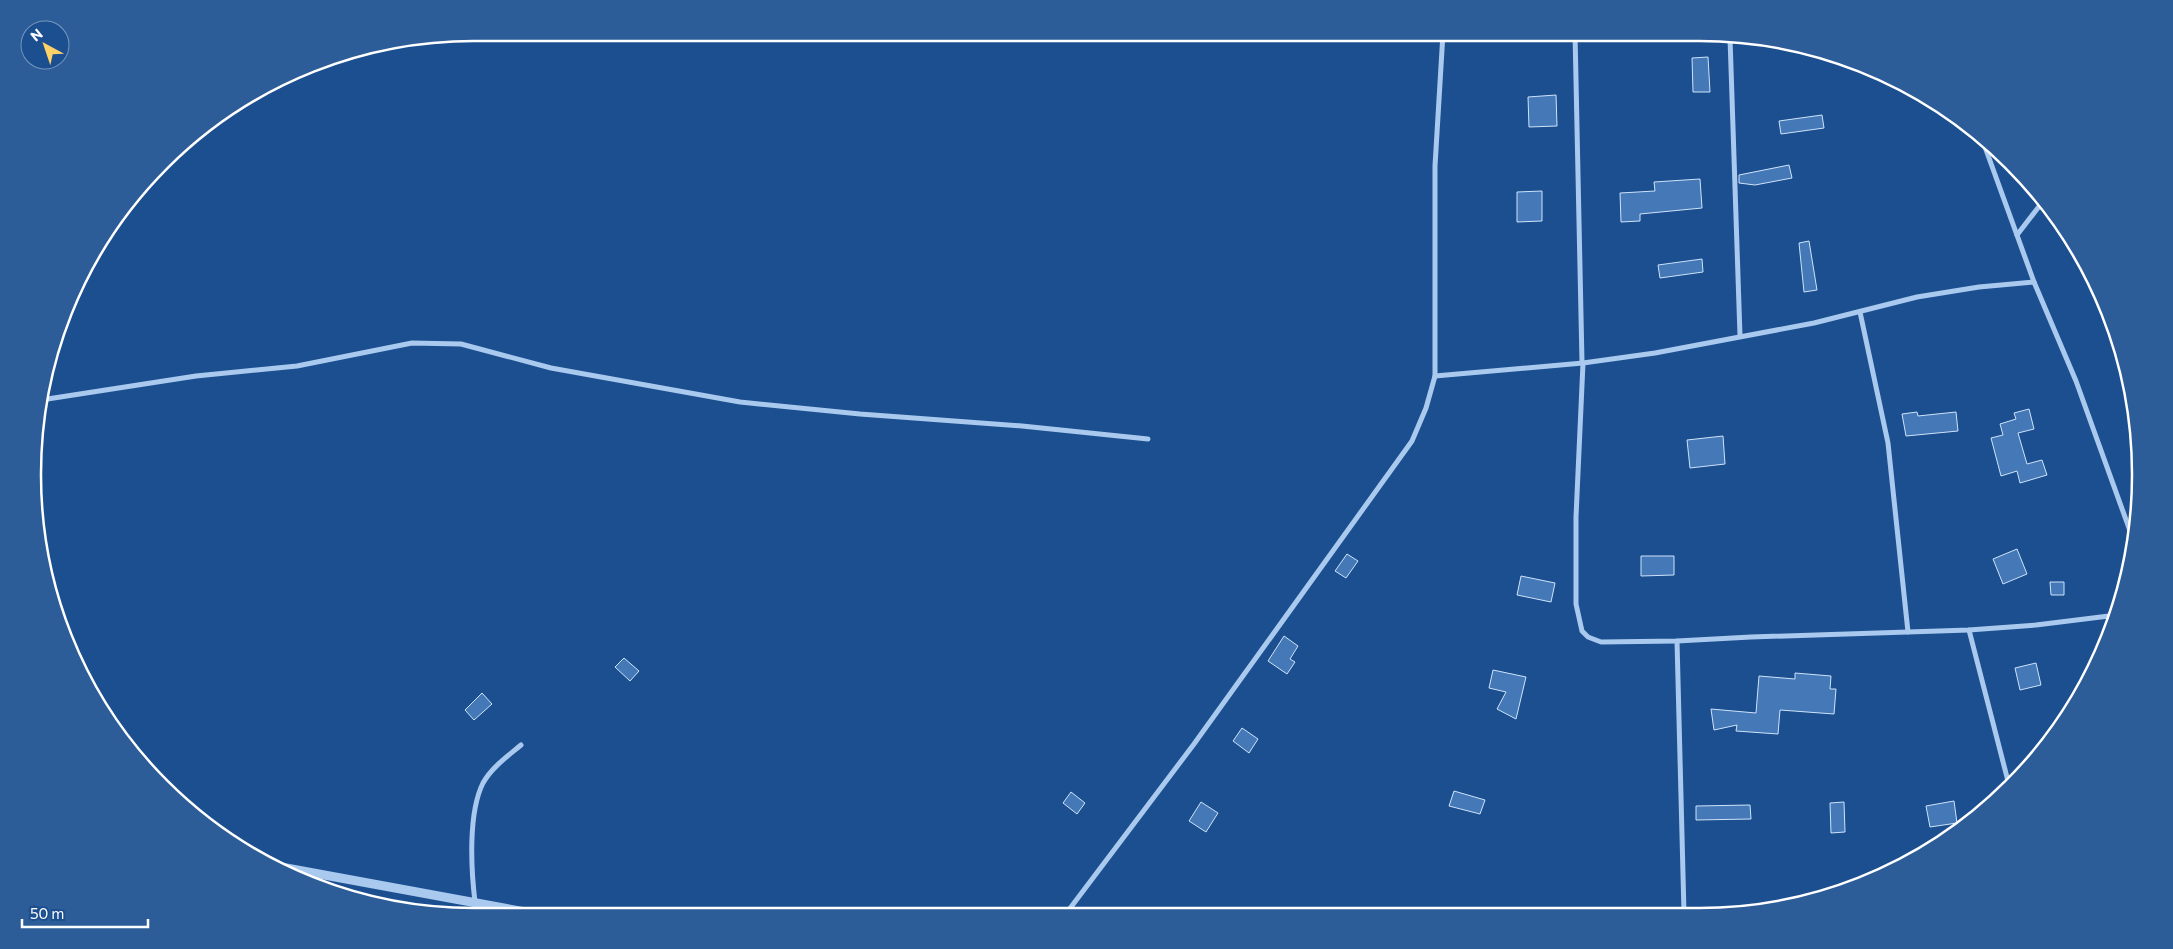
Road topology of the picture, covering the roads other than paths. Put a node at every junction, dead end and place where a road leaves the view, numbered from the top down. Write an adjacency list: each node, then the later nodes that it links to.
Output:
1 (1442, 41): 11 (street)
2 (1575, 41): 10 (street)
3 (1730, 42): 9 (street)
4 (1988, 152): 6 (street)
5 (2039, 207): 6 (street)
6 (2017, 235): 7 (street)
7 (2034, 282): 8 (street); 14 (street)
8 (1860, 312): 9 (street); 17 (street)
9 (1740, 336): 10 (street)
10 (1584, 363): 11 (street); 18 (street)
11 (1435, 376): 24 (street)
12 (48, 399): 13 (street)
13 (1148, 439)
14 (2128, 527)
15 (2108, 616): 16 (street)
16 (1969, 630): 17 (street); 20 (street)
17 (1908, 632): 18 (street)
18 (1677, 641): 25 (street)
19 (521, 745): 22 (street)
20 (2007, 778)
21 (298, 870): 22 (street)
22 (475, 902): 23 (street)
23 (506, 908)
24 (1070, 908)
25 (1684, 908)

